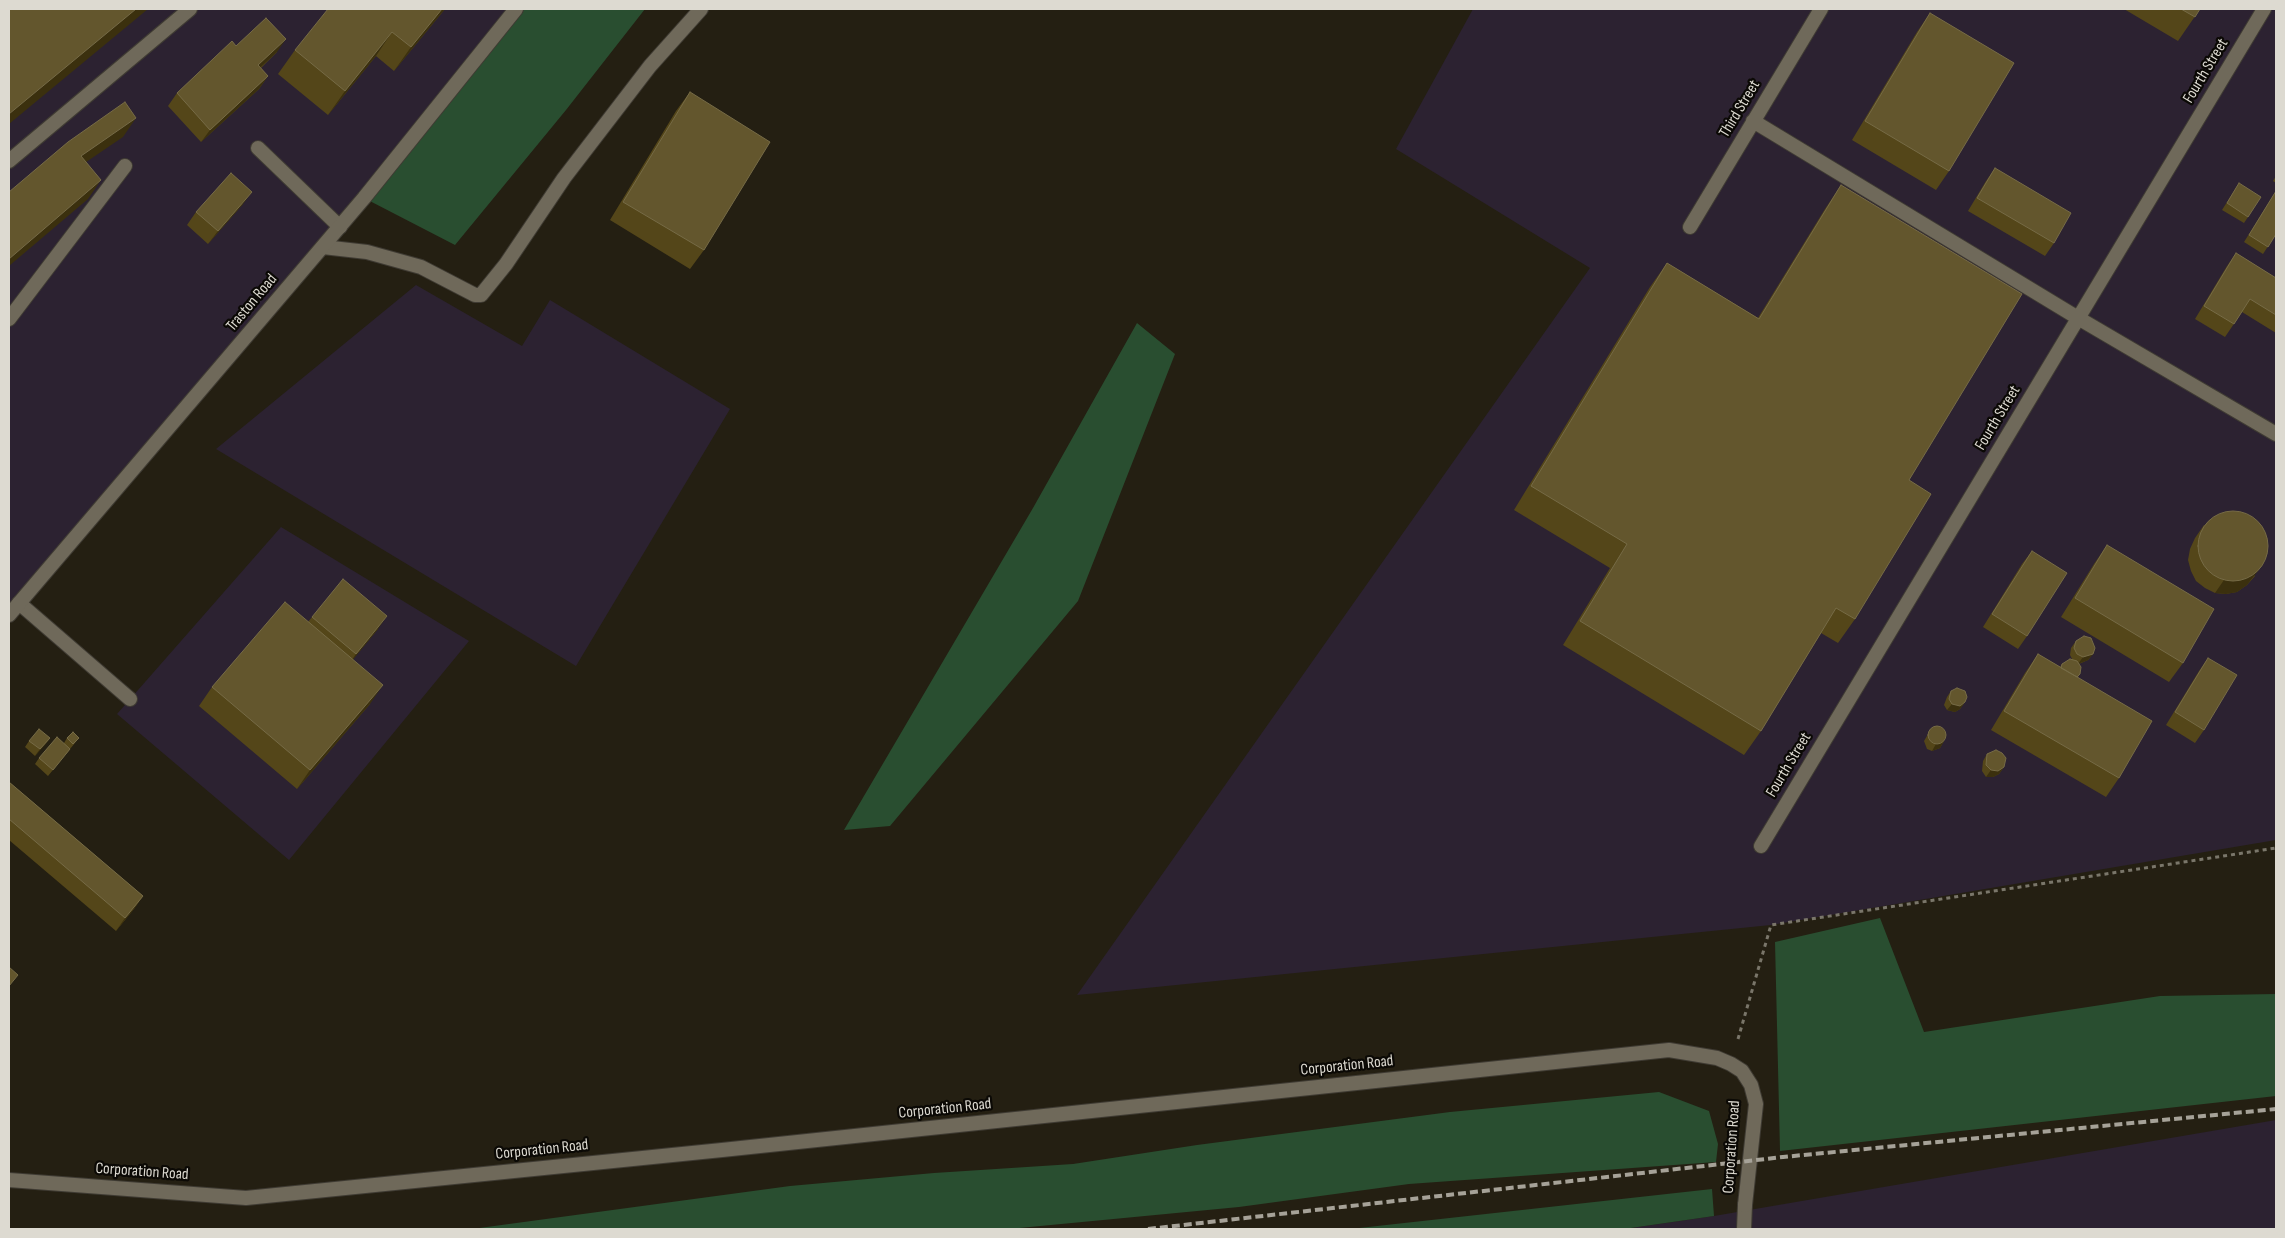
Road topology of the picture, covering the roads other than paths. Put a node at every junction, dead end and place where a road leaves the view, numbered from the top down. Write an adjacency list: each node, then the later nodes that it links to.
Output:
1 (190, 9): 8 (street)
2 (516, 9): 10 (street, Traston Road)
3 (700, 9): 12 (street)
4 (1821, 9): 6 (street, Third Street)
5 (2264, 9): 13 (street, Fourth Street)
6 (1754, 121): 11 (street, Third Street); 13 (street)
7 (258, 148): 10 (street)
8 (9, 161)
9 (125, 166): 14 (street)
10 (340, 227): 12 (street, Traston Road)
11 (1690, 227)
12 (323, 246): 16 (street, Traston Road)
13 (2078, 318): 15 (street); 19 (street, Fourth Street)
14 (9, 319)
15 (2276, 434)
16 (19, 603): 17 (street, Traston Road); 18 (street)
17 (9, 615)
18 (130, 699)
19 (1761, 846)
20 (9, 1180): 21 (street, Corporation Road)
21 (1744, 1229)

